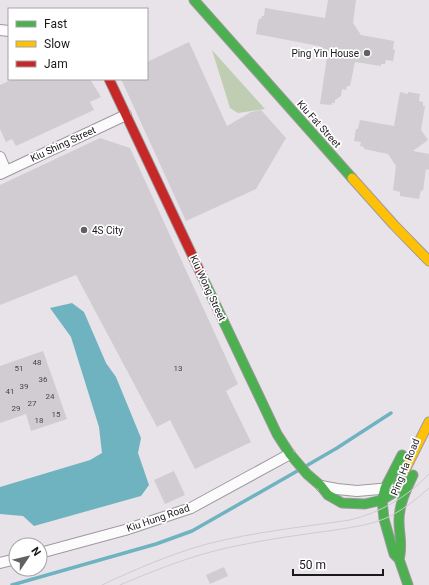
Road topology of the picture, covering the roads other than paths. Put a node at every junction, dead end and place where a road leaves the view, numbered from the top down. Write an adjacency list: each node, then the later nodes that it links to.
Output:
1 (194, 0): 6 (street, Kiu Fat Street)
2 (109, 80): 3 (street, Kiu Wong Street)
3 (126, 115): 5 (street, Kiu Shing Street); 9 (street, Kiu Wong Street)
4 (0, 157): 5 (street)
5 (3, 172)
6 (429, 261)
7 (429, 422): 8 (street, Ping Ha Road)
8 (425, 431): 11 (street, Ping Ha Road); 12 (street, Ping Ha Road)
9 (292, 456): 10 (street, Kiu Wong Street); 14 (street, Kiu Hung Road)
10 (321, 486): 11 (street, Kiu Wong Street); 13 (street, Kiu Wong Street)
11 (385, 488): 12 (street, Kiu Wong Street); 13 (street, Ping Ha Road)
12 (401, 489): 13 (street); 15 (street, Ping Ha Road)
13 (382, 500): 15 (street, Ping Ha Road)
14 (48, 551)
15 (399, 559): 16 (street, Ping Ha Road)
16 (408, 585)

